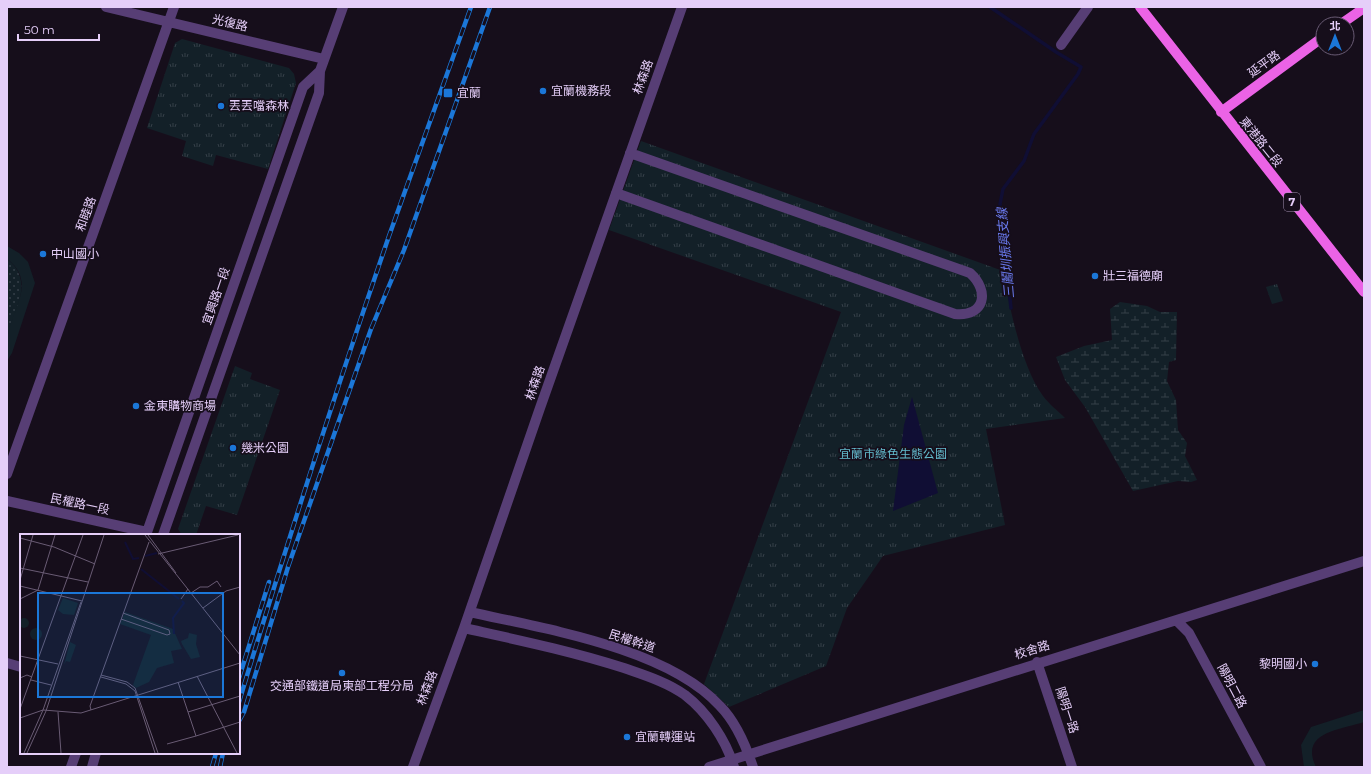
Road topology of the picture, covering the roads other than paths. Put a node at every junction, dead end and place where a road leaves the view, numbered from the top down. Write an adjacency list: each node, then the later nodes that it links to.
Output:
1 (106, 7): 9 (street, 光復路)
2 (174, 7): 9 (street, 和睦路)
3 (343, 7): 12 (street, 宜興路一段)
4 (682, 7): 15 (street, 林森路)
5 (1088, 7): 11 (street)
6 (1140, 7): 14 (main road, 東港路二段 / 7)
7 (1364, 8): 8 (main road)
8 (1352, 16)
9 (169, 22): 12 (street, 光復路); 18 (street, 和睦路)
10 (1315, 43): 14 (main road, 延平路)
11 (1060, 45)
12 (324, 59): 13 (street, 宜興路一段)
13 (320, 71): 20 (street, 宜興路一段); 21 (street, 宜興路一段)
14 (1221, 112): 17 (main road, 東港路二段 / 7)
15 (630, 153): 16 (street, 林森路); 16 (street)
16 (616, 193): 23 (street, 林森路)
17 (1364, 292)
18 (7, 474)
19 (7, 501): 20 (street, 民權路一段)
20 (147, 534)
21 (164, 534)
22 (1364, 561): 24 (street, 校舍路)
23 (470, 612): 25 (street, 林森路); 31 (street, 民權幹道)
24 (1177, 621): 26 (street, 校舍路); 39 (street, 陽明二路)
25 (464, 628): 32 (street); 35 (street, 林森路)
26 (1038, 662): 31 (street, 校舍路); 38 (street, 陽明一路)
27 (7, 664): 28 (street)
28 (20, 667)
29 (76, 754): 33 (street)
30 (96, 754): 34 (street)
31 (749, 754): 32 (street, 校舍路); 37 (street, 民權幹道)
32 (733, 763): 36 (street, 校舍路)
33 (71, 767)
34 (92, 767)
35 (413, 767)
36 (709, 767)
37 (753, 767)
38 (1072, 767)
39 (1261, 767)

